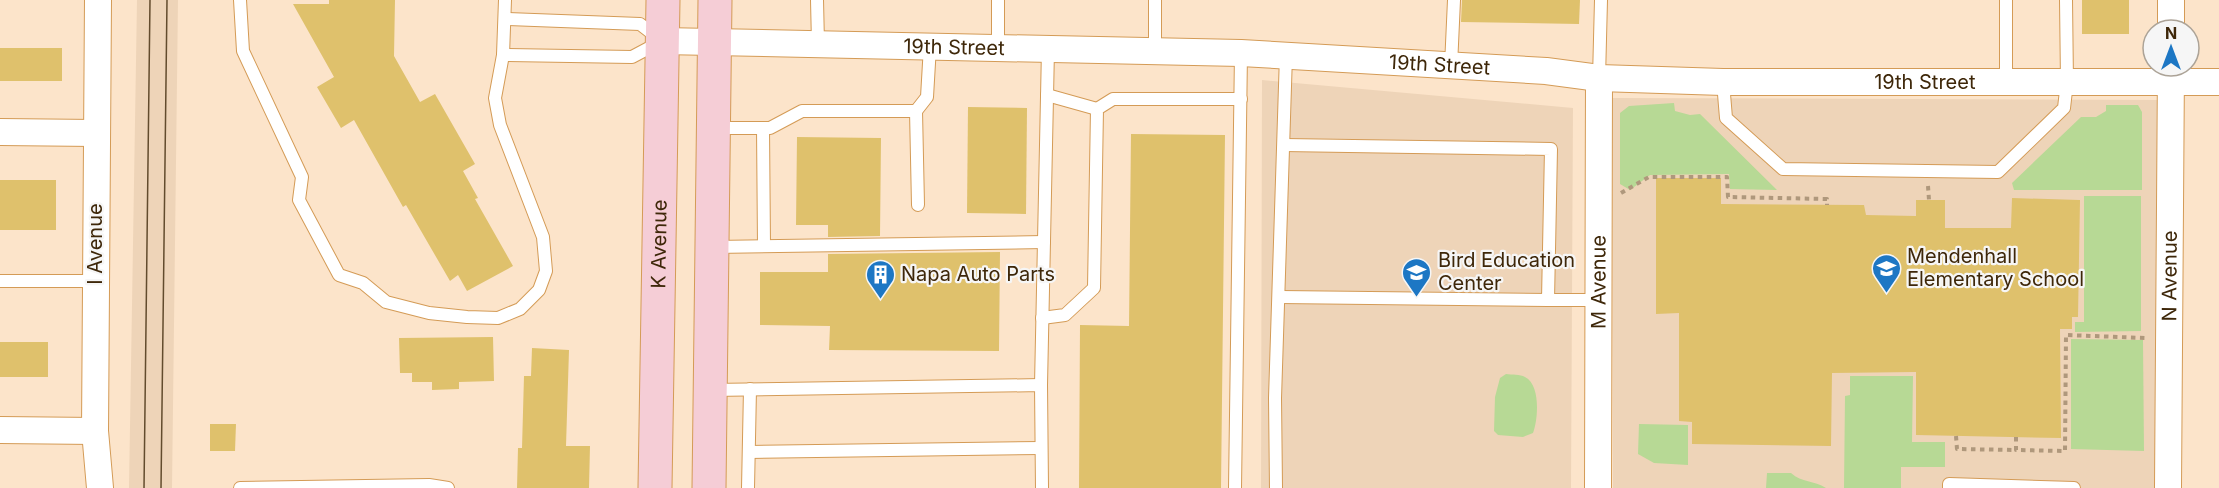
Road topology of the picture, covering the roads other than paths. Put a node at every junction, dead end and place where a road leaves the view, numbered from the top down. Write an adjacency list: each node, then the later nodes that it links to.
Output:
1 (98, 0): 42 (street, I Avenue)
2 (240, 0): 24 (lane)
3 (505, 0): 15 (lane)
4 (663, 0): 17 (main road, K Avenue)
5 (715, 0): 16 (main road)
6 (817, 0): 18 (lane)
7 (998, 0): 20 (lane)
8 (1155, 0): 22 (lane)
9 (1454, 0): 26 (lane)
10 (1601, 0): 28 (lane)
11 (2006, 0): 32 (lane)
12 (2066, 0): 33 (lane)
13 (2171, 0): 14 (street)
14 (2171, 18)
15 (506, 19): 17 (lane); 24 (lane)
16 (715, 40): 17 (street, 19th Street); 18 (street, 19th Street); 39 (main road)
17 (662, 41): 24 (lane); 64 (main road, K Avenue)
18 (818, 43): 19 (street, 19th Street)
19 (930, 46): 20 (street, 19th Street); 38 (lane)
20 (998, 47): 21 (street, 19th Street)
21 (1048, 48): 22 (street, 19th Street); 35 (lane)
22 (1155, 51): 23 (street, 19th Street)
23 (1241, 53): 25 (street, 19th Street); 36 (lane)
24 (503, 55)
25 (1286, 55): 26 (street, 19th Street); 43 (lane)
26 (1451, 66): 28 (street, 19th Street)
27 (2141, 76): 33 (street, 19th Street)
28 (1599, 78): 31 (street, 19th Street); 52 (street, M Avenue)
29 (2171, 78): 73 (street, N Avenue)
30 (2195, 78): 34 (street, 19th Street)
31 (1723, 82): 32 (street, 19th Street); 33 (lane)
32 (2006, 82): 33 (street, 19th Street)
33 (2067, 82)
34 (2219, 82)
35 (1047, 95): 37 (lane); 45 (lane)
36 (1240, 99): 37 (lane); 68 (lane)
37 (1097, 109): 53 (lane)
38 (916, 111): 40 (lane); 44 (lane)
39 (715, 128): 40 (lane); 47 (main road)
40 (763, 128): 46 (lane)
41 (0, 132): 42 (street)
42 (96, 133): 49 (street, I Avenue)
43 (1284, 145): 50 (lane); 51 (lane)
44 (918, 204)
45 (1044, 242): 46 (lane); 53 (lane)
46 (764, 246): 47 (lane)
47 (713, 247): 56 (main road)
48 (0, 280): 49 (lane)
49 (96, 281): 58 (street, I Avenue)
50 (1280, 297): 51 (lane); 69 (lane)
51 (1548, 300): 52 (lane)
52 (1598, 300): 70 (street, M Avenue)
53 (1042, 318): 54 (lane)
54 (1041, 385): 55 (lane); 59 (lane)
55 (750, 389): 56 (lane); 60 (lane)
56 (711, 390): 65 (main road)
57 (0, 430): 58 (street)
58 (96, 430): 61 (street, I Avenue)
59 (1041, 448): 60 (lane); 67 (lane)
60 (749, 452): 66 (lane)
61 (100, 488)
62 (240, 488): 63 (lane)
63 (448, 488)
64 (655, 488)
65 (709, 488)
66 (748, 488)
67 (1042, 488)
68 (1235, 488)
69 (1276, 488)
70 (1598, 488)
71 (1949, 488): 72 (lane)
72 (2074, 488)
73 (2168, 488)

